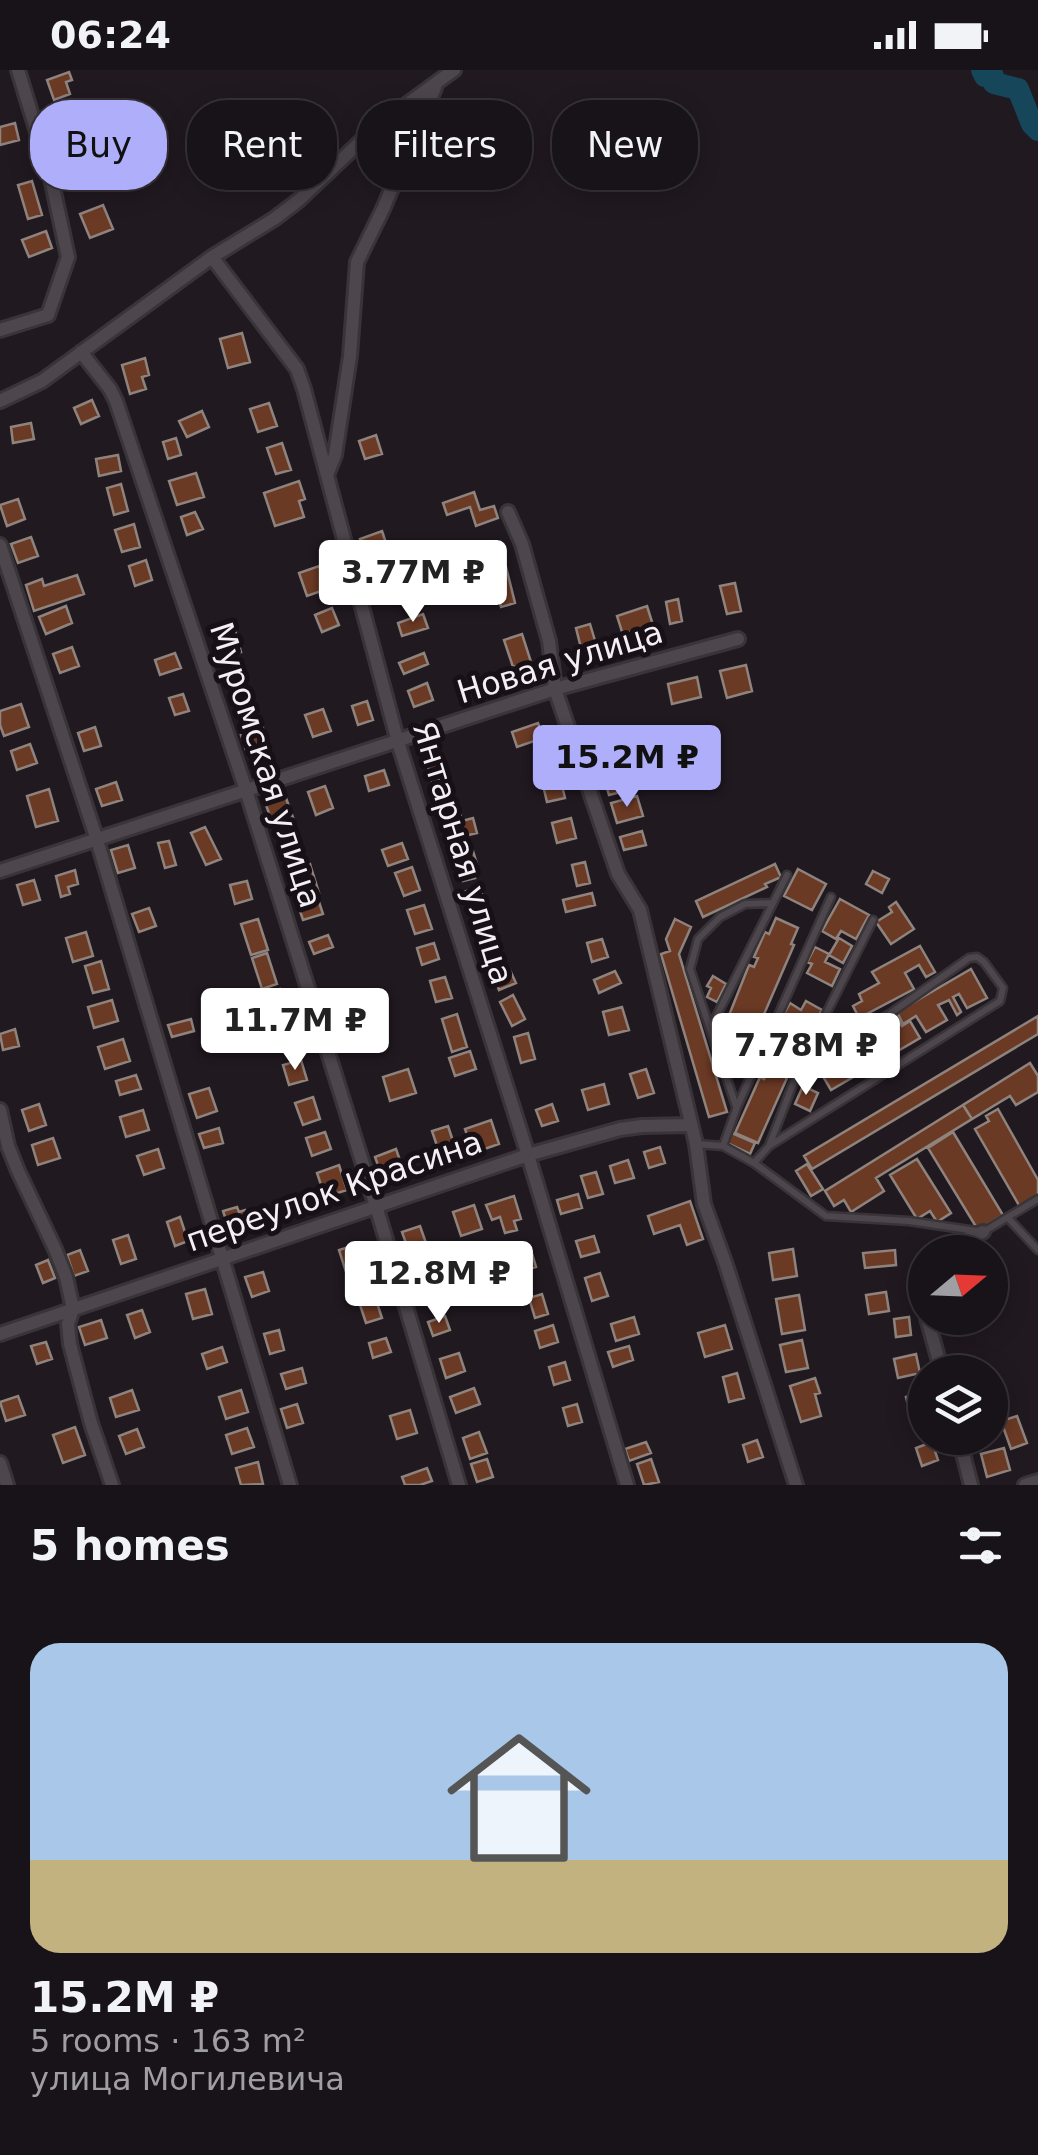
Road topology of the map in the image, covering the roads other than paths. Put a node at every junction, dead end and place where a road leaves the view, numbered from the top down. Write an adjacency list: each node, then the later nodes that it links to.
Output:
1 (18, 70): 5 (street)
2 (454, 70): 3 (street)
3 (436, 84): 4 (street); 8 (street)
4 (212, 257): 6 (street); 8 (street, Янтарная улица)
5 (0, 330)
6 (81, 352): 7 (street); 14 (street, Муромская улица)
7 (0, 401)
8 (326, 475): 13 (street, Янтарная улица)
9 (508, 512): 12 (street)
10 (0, 545): 15 (street)
11 (738, 638): 12 (street, Новая улица)
12 (555, 689): 13 (street, Новая улица); 25 (street)
13 (398, 742): 14 (street, Новая улица); 29 (street, Янтарная улица)
14 (246, 790): 15 (street, Новая улица); 32 (street, Муромская улица)
15 (97, 840): 16 (street, Новая улица); 37 (street)
16 (0, 872)
17 (787, 875): 19 (lane)
18 (831, 897): 23 (lane)
19 (773, 903): 21 (lane); 21 (lane)
20 (873, 920): 22 (lane)
21 (711, 1028): 23 (lane)
22 (800, 1066): 28 (lane); 28 (lane)
23 (737, 1107): 27 (lane)
24 (0, 1110): 38 (street)
25 (691, 1125): 26 (street); 29 (street, переулок Красина)
26 (696, 1144): 27 (lane); 48 (street)
27 (723, 1146): 30 (lane)
28 (769, 1146): 30 (lane)
29 (528, 1155): 32 (street, переулок Красина); 47 (street, Янтарная улица)
30 (754, 1162): 34 (lane)
31 (1038, 1200): 33 (lane)
32 (376, 1206): 37 (street, переулок Красина); 46 (street, Муромская улица)
33 (1008, 1218): 34 (lane); 36 (lane)
34 (983, 1232): 35 (street)
35 (976, 1235)
36 (1038, 1250)
37 (223, 1258): 38 (street, переулок Красина); 45 (street)
38 (73, 1308): 39 (street, переулок Красина); 44 (street)
39 (0, 1334)
40 (963, 1455): 49 (street)
41 (0, 1463): 43 (street)
42 (1038, 1481): 50 (street)
43 (7, 1485)
44 (112, 1485)
45 (290, 1485)
46 (459, 1485)
47 (628, 1485)
48 (796, 1485)
49 (971, 1485)
50 (1025, 1485)

